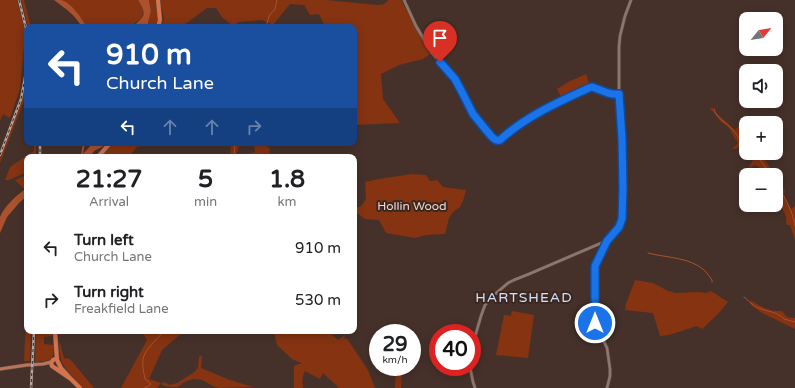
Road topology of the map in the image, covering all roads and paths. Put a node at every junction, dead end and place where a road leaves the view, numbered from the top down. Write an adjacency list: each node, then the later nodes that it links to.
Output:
1 (158, 0): 4 (highway)
2 (404, 0): 5 (street)
3 (631, 0): 5 (street)
4 (159, 24)
5 (619, 94): 8 (street)
6 (107, 146): 7 (highway)
7 (101, 154)
8 (607, 241): 9 (street); 16 (street)
9 (479, 324)
10 (55, 334): 11 (highway)
11 (55, 363): 12 (main road); 14 (highway)
12 (0, 369)
13 (472, 376): 15 (street)
14 (80, 388)
15 (475, 388)
16 (607, 388)

